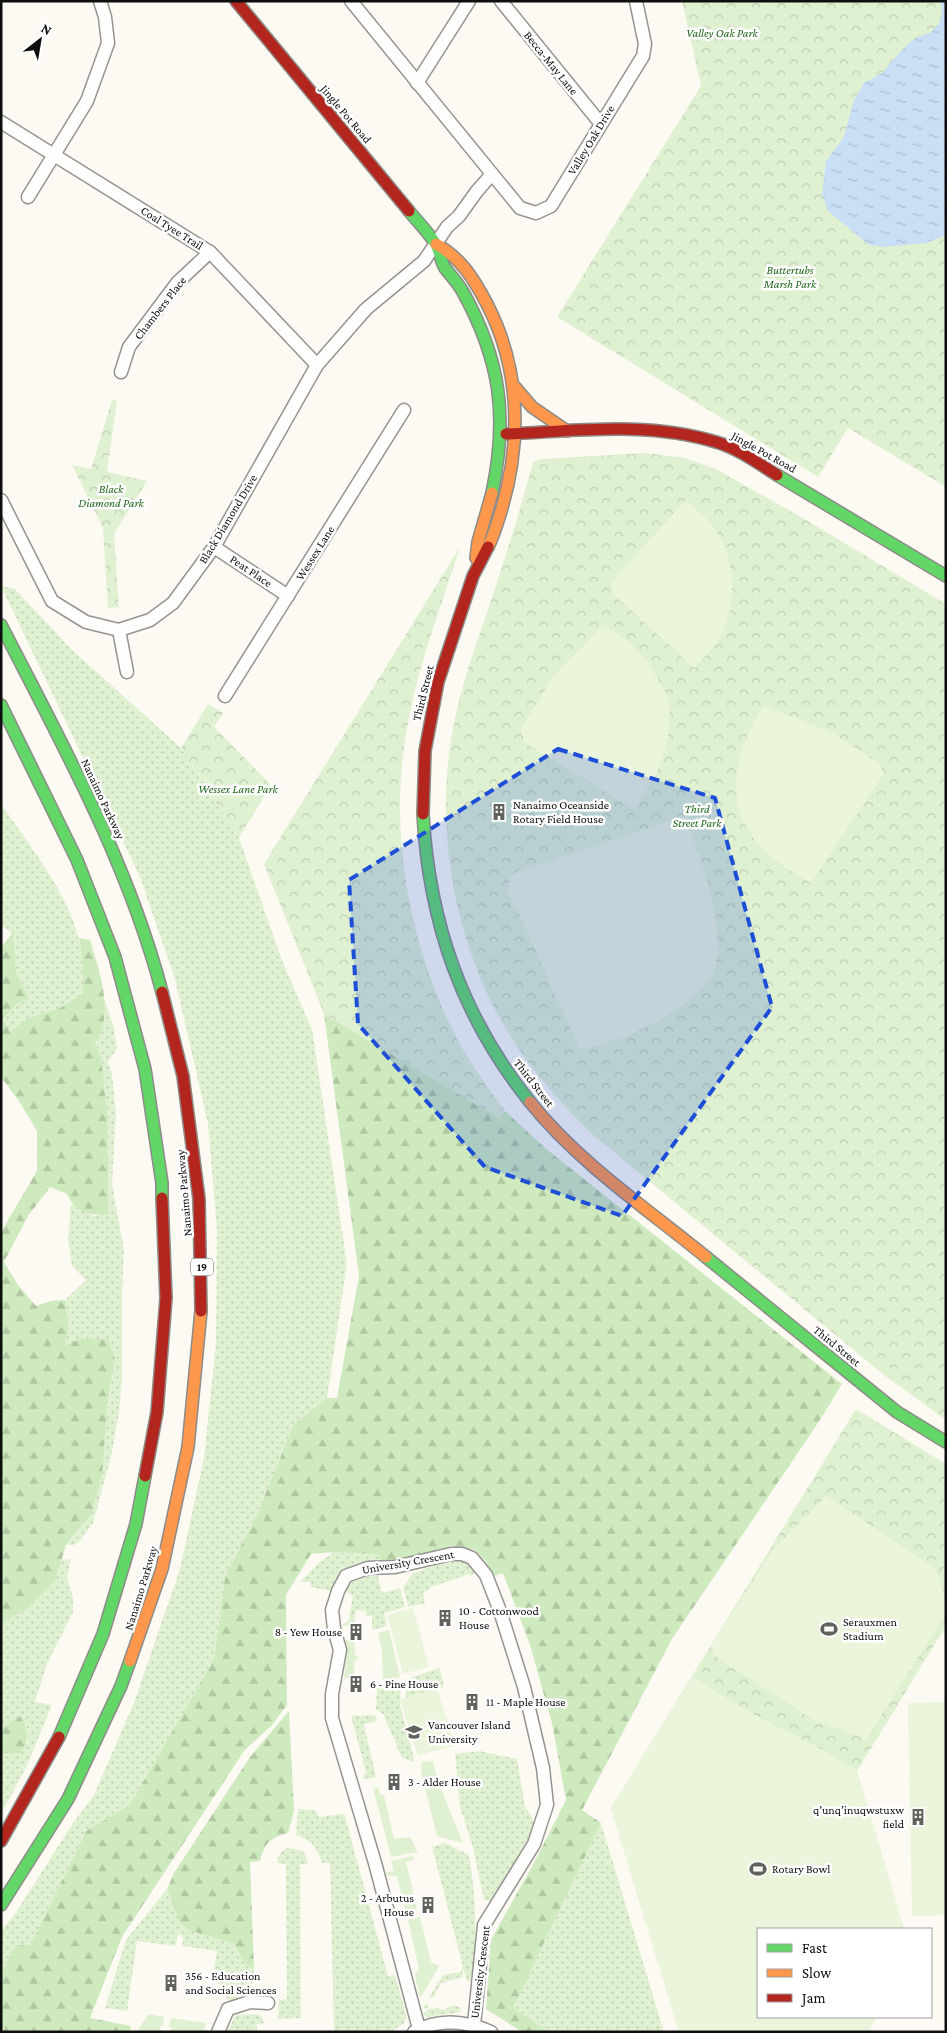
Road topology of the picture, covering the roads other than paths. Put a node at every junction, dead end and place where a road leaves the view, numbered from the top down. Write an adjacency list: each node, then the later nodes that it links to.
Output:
1 (100, 1): 10 (street)
2 (236, 1): 13 (main road, Jingle Pot Road)
3 (351, 1): 7 (street, Valley Oak Drive)
4 (469, 1): 7 (street)
5 (501, 1): 9 (street, Becca-May Lane)
6 (636, 1): 9 (street, Valley Oak Drive)
7 (418, 83): 11 (street, Valley Oak Drive)
8 (1, 122): 10 (street, Coal Tyee Trail)
9 (601, 124): 11 (street, Valley Oak Drive)
10 (54, 154): 12 (street); 14 (street, Coal Tyee Trail)
11 (492, 174): 13 (street)
12 (28, 197)
13 (436, 244): 15 (street, Black Diamond Drive); 17 (main road, Jingle Pot Road); 21 (main road, Jingle Pot Road)
14 (210, 252): 15 (street, Coal Tyee Trail); 16 (street, Chambers Place)
15 (317, 366): 23 (street, Black Diamond Drive)
16 (121, 372)
17 (513, 384): 19 (main road); 20 (main road, Jingle Pot Road)
18 (404, 410): 26 (street, Wessex Lane)
19 (568, 431): 20 (main road, Jingle Pot Road); 25 (main road, Jingle Pot Road)
20 (516, 434): 21 (main road, Jingle Pot Road); 24 (main road, Third Street)
21 (501, 435): 24 (main road, Third Street)
22 (1, 500): 28 (street)
23 (214, 547): 26 (street, Peat Place); 28 (street, Black Diamond Drive)
24 (475, 571): 32 (main road, Third Street)
25 (946, 576)
26 (288, 596): 30 (street, Wessex Lane)
27 (1, 626): 34 (main road, Nanaimo Parkway / 19)
28 (119, 630): 29 (street)
29 (127, 672)
30 (226, 696)
31 (1, 705): 33 (main road, Nanaimo Parkway)
32 (946, 1442)
33 (1, 1841)
34 (1, 1905)
35 (268, 2003): 38 (street)
36 (474, 2025): 37 (street); 37 (street, University Crescent); 39 (street)
37 (416, 2031)
38 (218, 2032)
39 (491, 2032)

